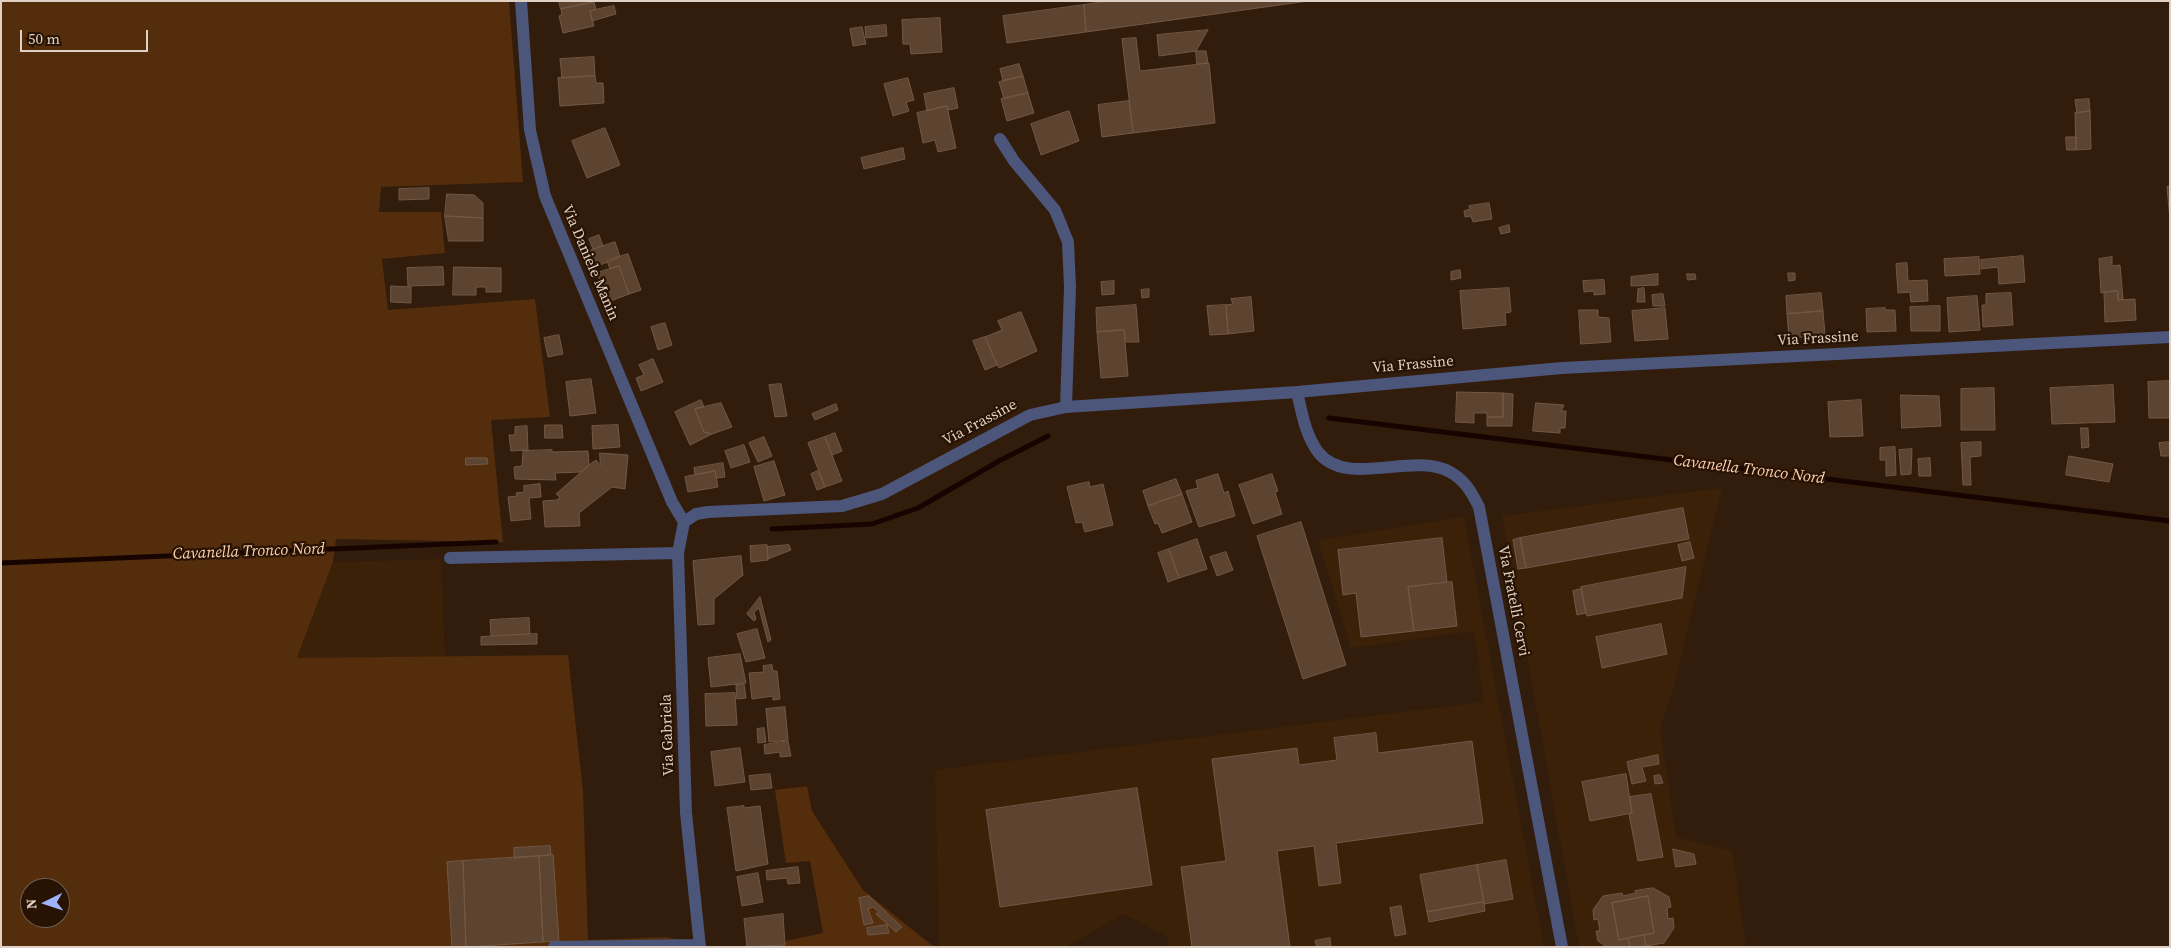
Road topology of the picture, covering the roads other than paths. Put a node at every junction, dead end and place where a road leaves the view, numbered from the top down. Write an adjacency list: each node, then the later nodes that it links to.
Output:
1 (521, 1): 6 (street, Via Daniele Manin)
2 (1000, 138): 5 (street)
3 (2170, 337): 4 (street, Via Frassine)
4 (1297, 392): 5 (street, Via Frassine); 11 (street, Via Fratelli Cervi)
5 (1066, 407): 6 (street, Via Frassine)
6 (684, 522): 7 (street, Via Gabriela)
7 (678, 553): 8 (street); 9 (street, Via Gabriela)
8 (450, 558)
9 (700, 946): 10 (street)
10 (554, 947)
11 (1562, 947)

